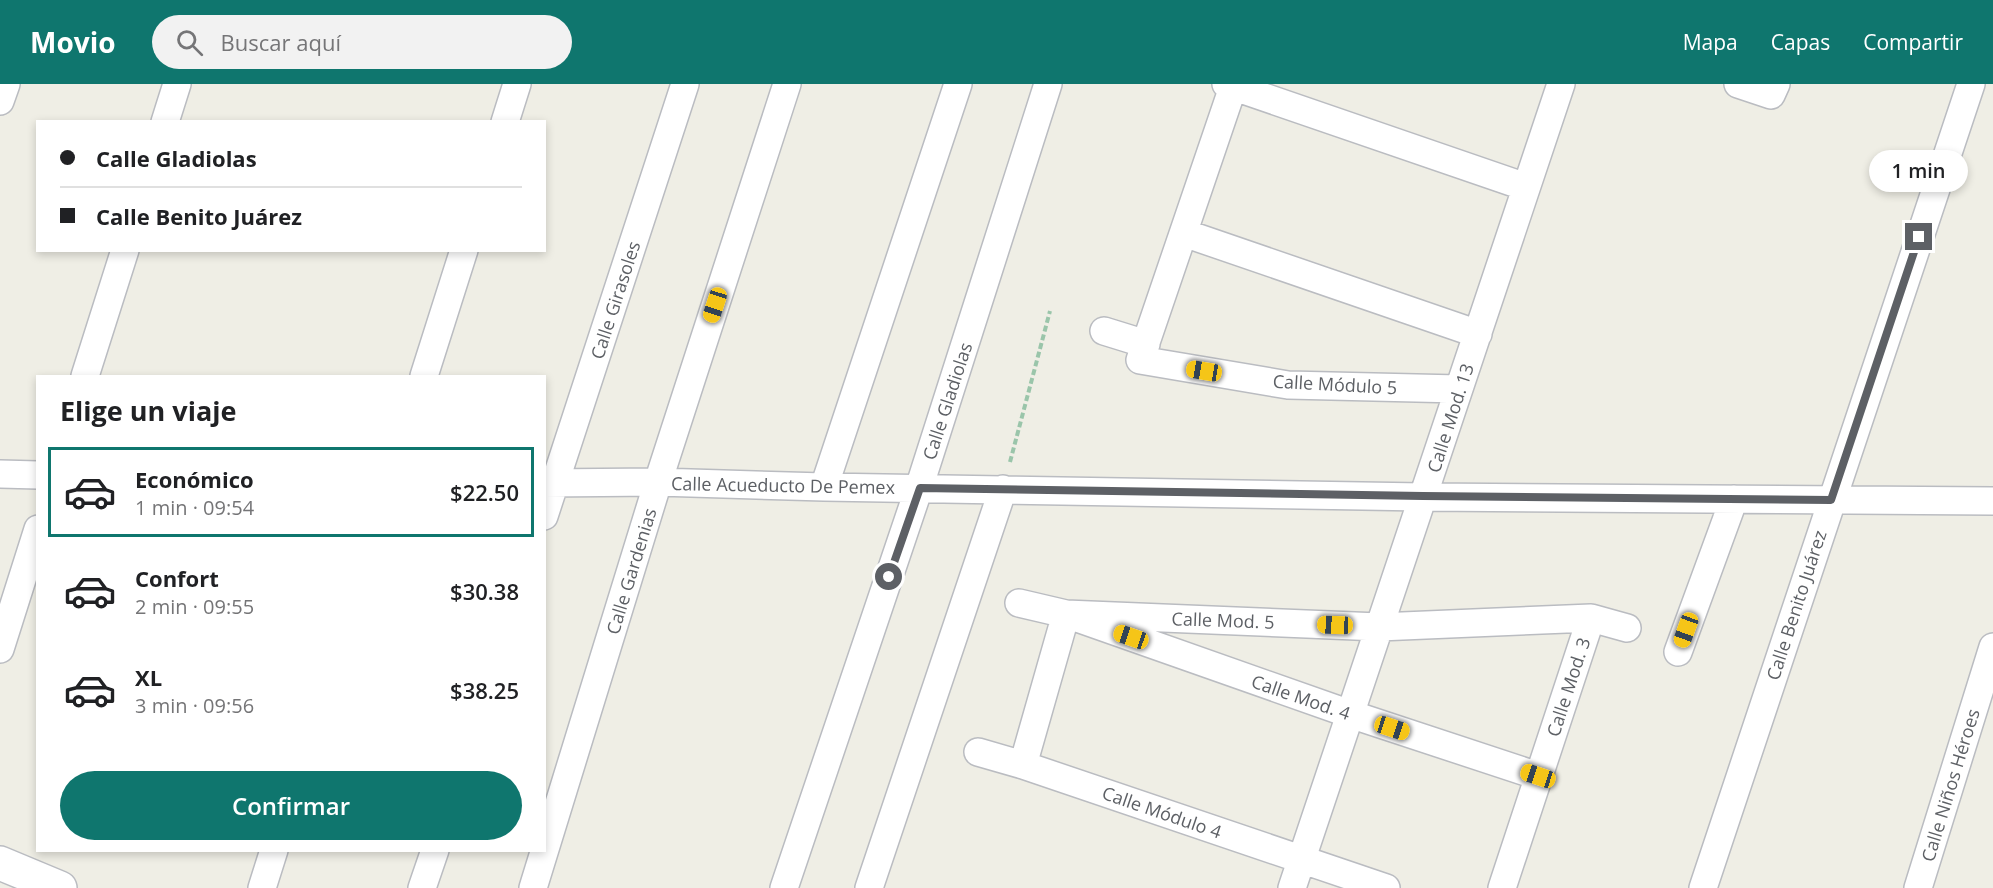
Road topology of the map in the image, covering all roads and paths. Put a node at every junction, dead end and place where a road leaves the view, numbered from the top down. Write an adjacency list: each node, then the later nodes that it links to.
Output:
1 (6, 84): 13 (street)
2 (177, 84): 14 (street)
3 (517, 84): 15 (street)
4 (685, 84): 30 (street, Calle Girasoles)
5 (787, 84): 29 (street, Calle Gardenias)
6 (958, 84): 31 (street)
7 (1048, 84): 32 (street, Calle Gladiolas)
8 (1561, 84): 16 (street, Calle Mod. 13)
9 (1738, 84): 10 (street)
10 (1776, 84)
11 (1971, 84): 36 (street, Calle Benito Juárez)
12 (1230, 85): 16 (street); 17 (street)
13 (0, 101)
14 (166, 120)
15 (506, 120)
16 (1527, 187): 22 (street, Calle Mod. 13)
17 (1184, 233): 22 (street); 23 (street)
18 (124, 252): 24 (street)
19 (463, 252): 25 (street)
20 (1050, 311): 33 (path)
21 (1104, 331): 23 (street, Calle Módulo 5)
22 (1478, 334): 26 (street, Calle Mod. 13)
23 (1143, 352): 26 (street, Calle Módulo 5)
24 (86, 375)
25 (424, 375)
26 (1459, 389): 34 (street, Calle Mod. 13)
27 (0, 474): 28 (street)
28 (36, 475)
29 (658, 482): 30 (street, Calle Acueducto De Pemex); 31 (street, Calle Acueducto De Pemex); 52 (street, Calle Gardenias)
30 (550, 483): 38 (street, Calle Girasoles)
31 (824, 487): 32 (street, Calle Acueducto De Pemex)
32 (920, 488): 33 (street, Calle Acueducto De Pemex); 62 (street, Calle Gladiolas)
33 (1003, 489): 34 (street, Calle Acueducto De Pemex); 63 (street)
34 (1423, 496): 35 (street, Calle Acueducto De Pemex); 43 (street, Calle Mod. 13)
35 (1734, 499): 36 (street, Calle Acueducto De Pemex); 47 (street)
36 (1831, 500): 37 (street, Calle Acueducto De Pemex); 67 (street, Calle Benito Juárez)
37 (1993, 501)
38 (546, 505)
39 (36, 536): 46 (street)
40 (1019, 603): 41 (street)
41 (1066, 614): 43 (street, Calle Mod. 5); 48 (street, Calle Mod. 4); 50 (street)
42 (1591, 618): 43 (street, Calle Mod. 3); 44 (street); 51 (street, Calle Mod. 3)
43 (1380, 627): 48 (street, Calle Mod. 13)
44 (1627, 628)
45 (1993, 647): 68 (street, Calle Niños Héroes)
46 (0, 649)
47 (1678, 652)
48 (1350, 714): 51 (street, Calle Mod. 4); 56 (street, Calle Mod. 13)
49 (978, 752): 50 (street, Calle Módulo 4)
50 (1023, 765): 56 (street, Calle Módulo 4)
51 (1538, 776): 66 (street, Calle Mod. 3)
52 (546, 846)
53 (273, 852): 59 (street)
54 (434, 852): 60 (street)
55 (544, 852): 61 (street, Calle Gardenias)
56 (1302, 860): 64 (street, Calle Mod. 13); 65 (street)
57 (0, 863): 58 (street)
58 (60, 888)
59 (262, 888)
60 (422, 888)
61 (533, 888)
62 (784, 888)
63 (869, 888)
64 (1292, 888)
65 (1386, 888)
66 (1502, 888)
67 (1703, 888)
68 (1918, 888)

